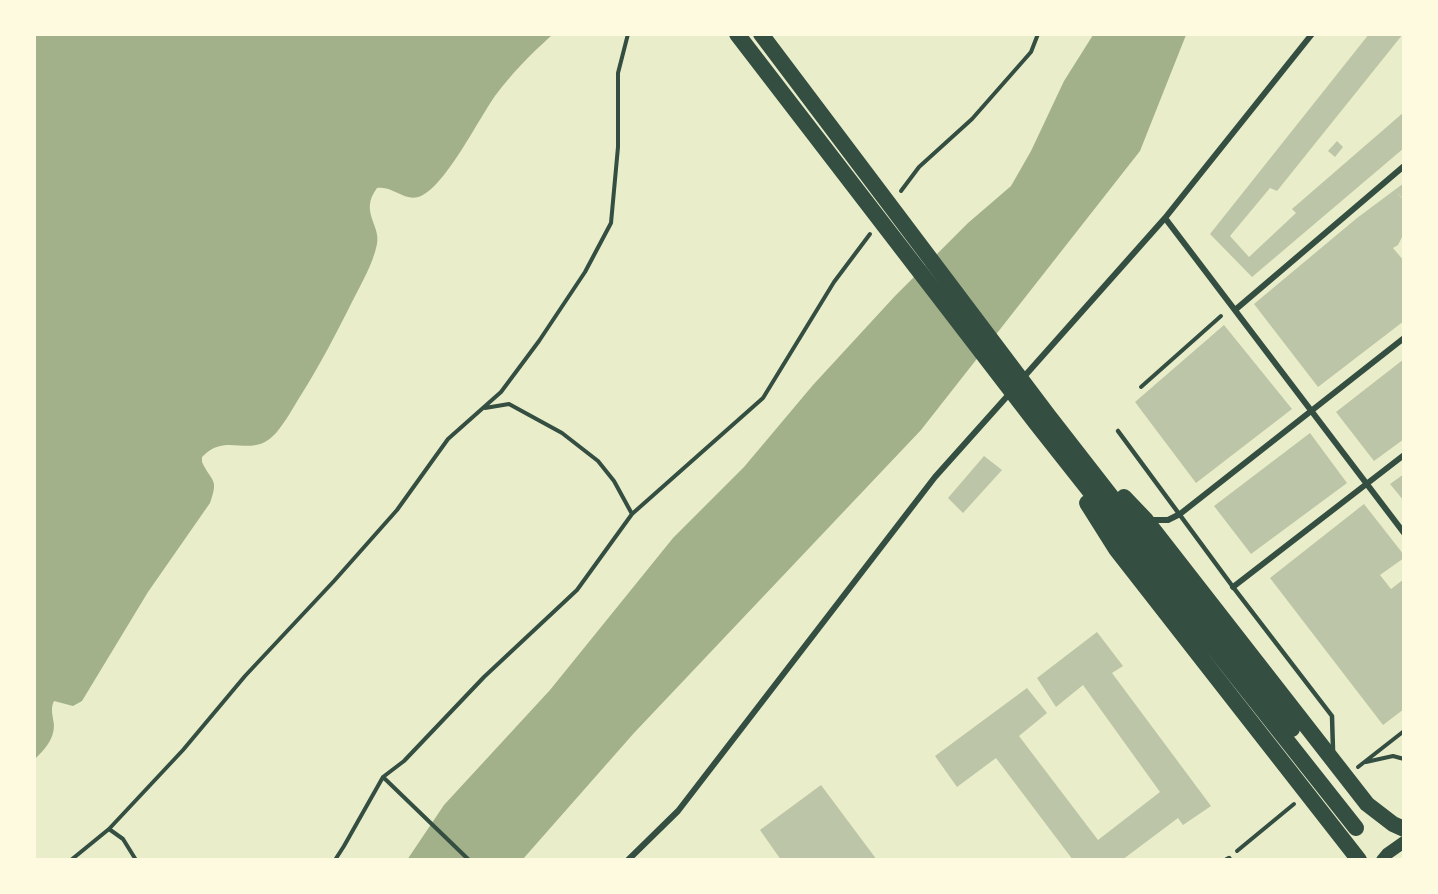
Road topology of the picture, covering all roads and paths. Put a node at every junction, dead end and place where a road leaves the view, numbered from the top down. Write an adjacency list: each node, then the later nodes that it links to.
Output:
1 (628, 34): 14 (path)
2 (737, 34): 16 (highway)
3 (761, 34): 16 (highway)
4 (1038, 34): 7 (path)
5 (1312, 34): 8 (street)
6 (1404, 166): 10 (street)
7 (897, 196)
8 (1165, 218): 10 (street); 41 (street)
9 (876, 225): 20 (path)
10 (1235, 310): 15 (street)
11 (1221, 316): 13 (path)
12 (1404, 338): 15 (street)
13 (1141, 387)
14 (484, 408): 20 (path); 33 (path)
15 (1311, 411): 19 (street); 21 (street)
16 (1042, 419): 22 (highway); 31 (highway); 32 (highway)
17 (1118, 431): 21 (lane)
18 (1404, 455): 19 (street)
19 (1367, 484): 23 (street); 24 (street)
20 (632, 514): 30 (path)
21 (1180, 514): 22 (street); 24 (lane)
22 (1145, 519): 27 (highway)
23 (1404, 533)
24 (1233, 587): 27 (lane)
25 (1404, 731): 28 (path)
26 (1404, 759): 28 (path)
27 (1333, 760): 29 (highway)
28 (1363, 763): 29 (path)
29 (1345, 776): 34 (highway)
30 (383, 777): 39 (path); 40 (path)
31 (1306, 794): 36 (path); 42 (highway)
32 (1360, 825)
33 (109, 829): 37 (path); 38 (path)
34 (1404, 829)
35 (1404, 842): 43 (main road)
36 (1228, 859)
37 (71, 860)
38 (136, 860)
39 (335, 860)
40 (469, 860)
41 (628, 860)
42 (1359, 860)
43 (1382, 860)

